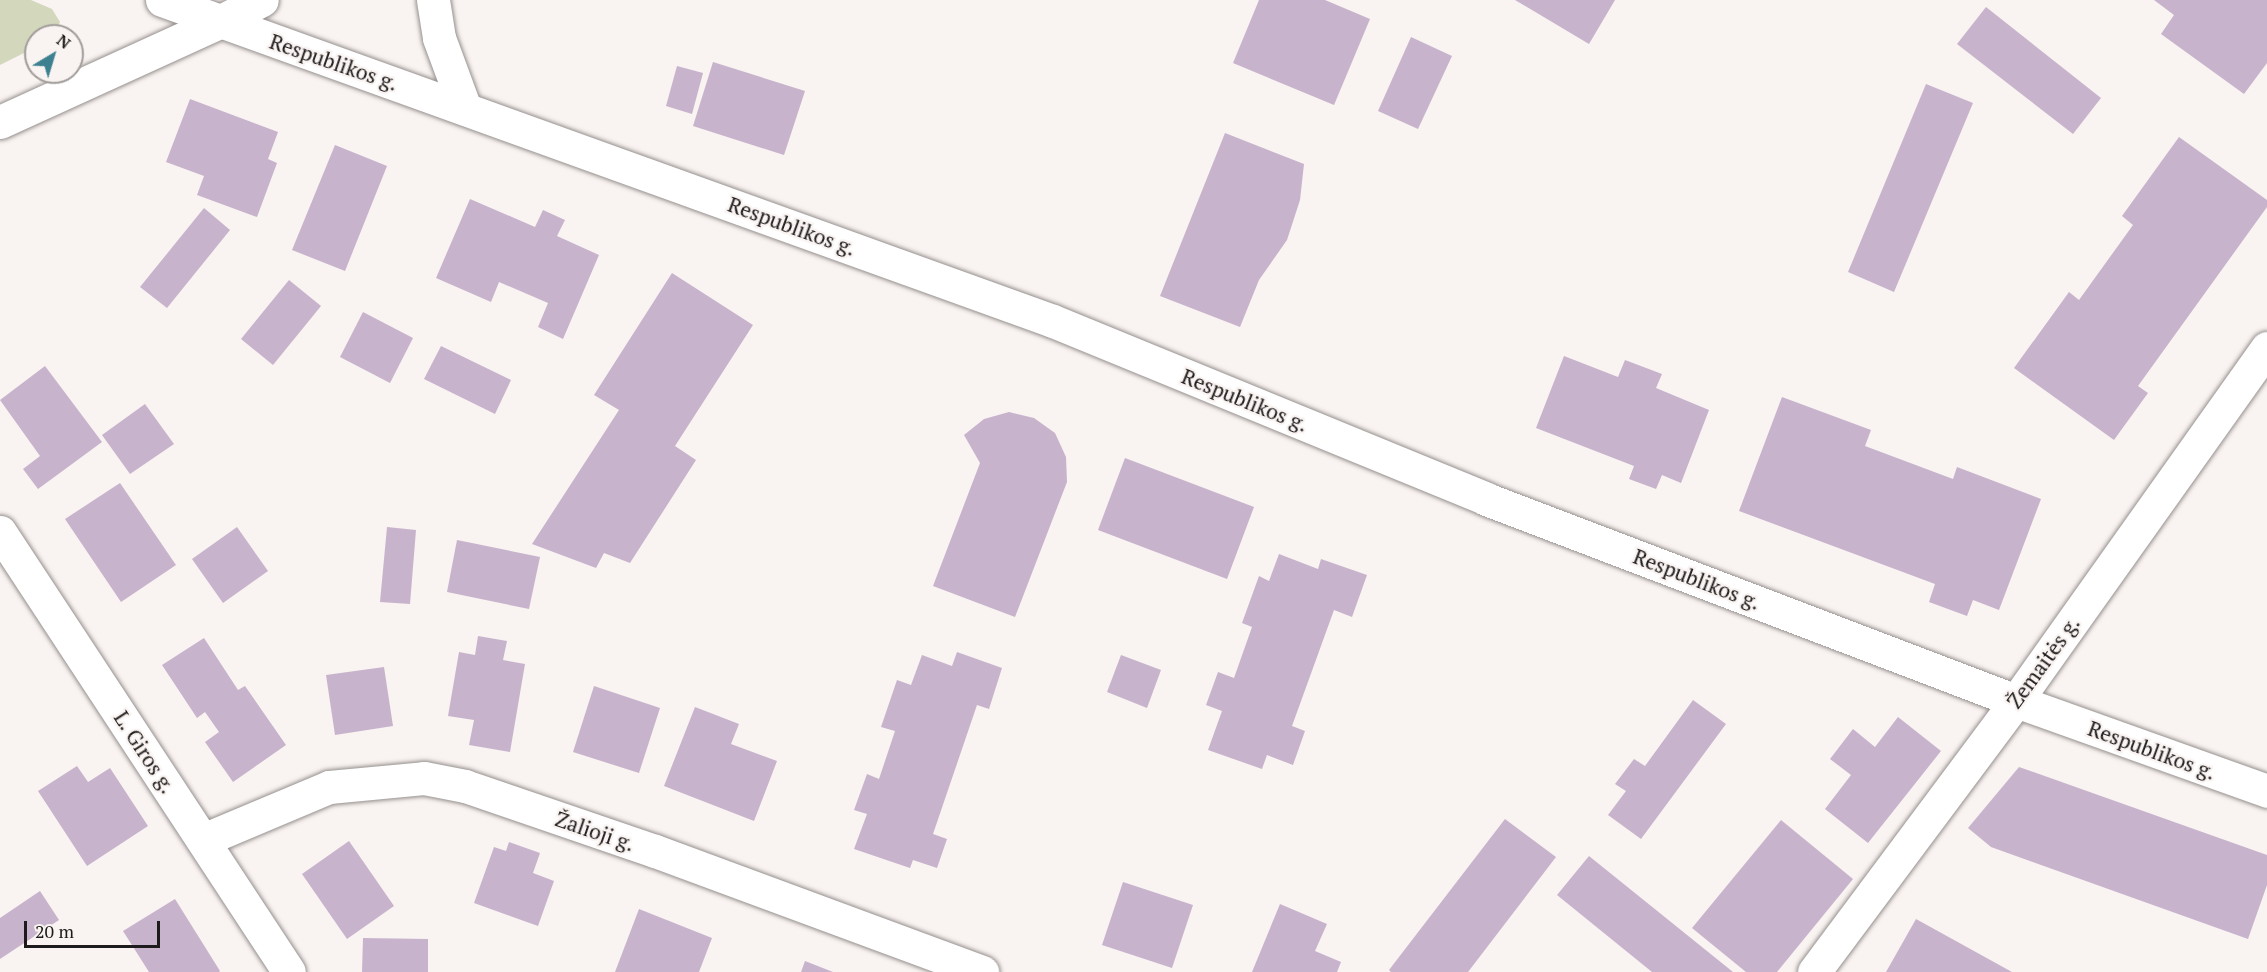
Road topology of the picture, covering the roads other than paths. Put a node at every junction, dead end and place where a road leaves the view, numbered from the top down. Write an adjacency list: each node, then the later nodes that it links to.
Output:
1 (162, 0): 4 (main road, Respublikos g.)
2 (261, 0): 4 (main road)
3 (433, 0): 5 (main road)
4 (219, 22): 5 (main road, Respublikos g.); 6 (main road)
5 (464, 106): 9 (main road, Respublikos g.)
6 (0, 122)
7 (2267, 348): 9 (main road, Žemaitės g.)
8 (0, 532): 11 (main road, L. Giros g.)
9 (2016, 702): 10 (main road, Respublikos g.); 14 (main road, Žemaitės g.)
10 (2267, 791)
11 (203, 840): 12 (main road, L. Giros g.); 13 (main road, Žalioji g.)
12 (290, 972)
13 (982, 972)
14 (1814, 972)

